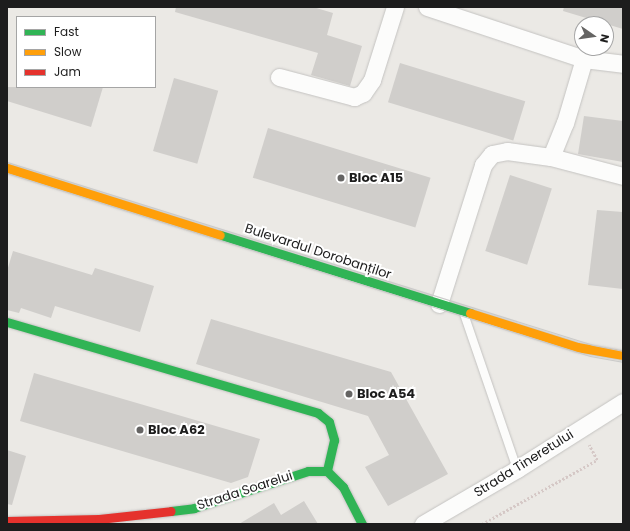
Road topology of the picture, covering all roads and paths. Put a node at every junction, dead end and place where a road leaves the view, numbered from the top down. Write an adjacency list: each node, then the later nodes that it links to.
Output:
1 (395, 7): 6 (street)
2 (427, 7): 3 (street)
3 (447, 10): 4 (street)
4 (584, 59): 5 (street); 7 (street)
5 (623, 64)
6 (279, 77)
7 (551, 157): 9 (street); 10 (street)
8 (7, 168): 10 (street, Bulevardul Dorobanților)
9 (623, 176)
10 (439, 304): 11 (street, Bulevardul Dorobanților)
11 (463, 312): 13 (street, Bulevardul Dorobanților); 16 (lane)
12 (7, 322): 17 (street)
13 (623, 355)
14 (623, 402): 15 (street, Strada Tineretului)
15 (580, 429): 16 (street, Strada Tineretului); 22 (path)
16 (517, 469): 21 (street, Strada Tineretului)
17 (327, 471): 19 (street, Strada Soarelui); 20 (street)
18 (7, 520): 19 (street, Strada Soarelui)
19 (100, 522)
20 (362, 524)
21 (423, 524)
22 (482, 524)

